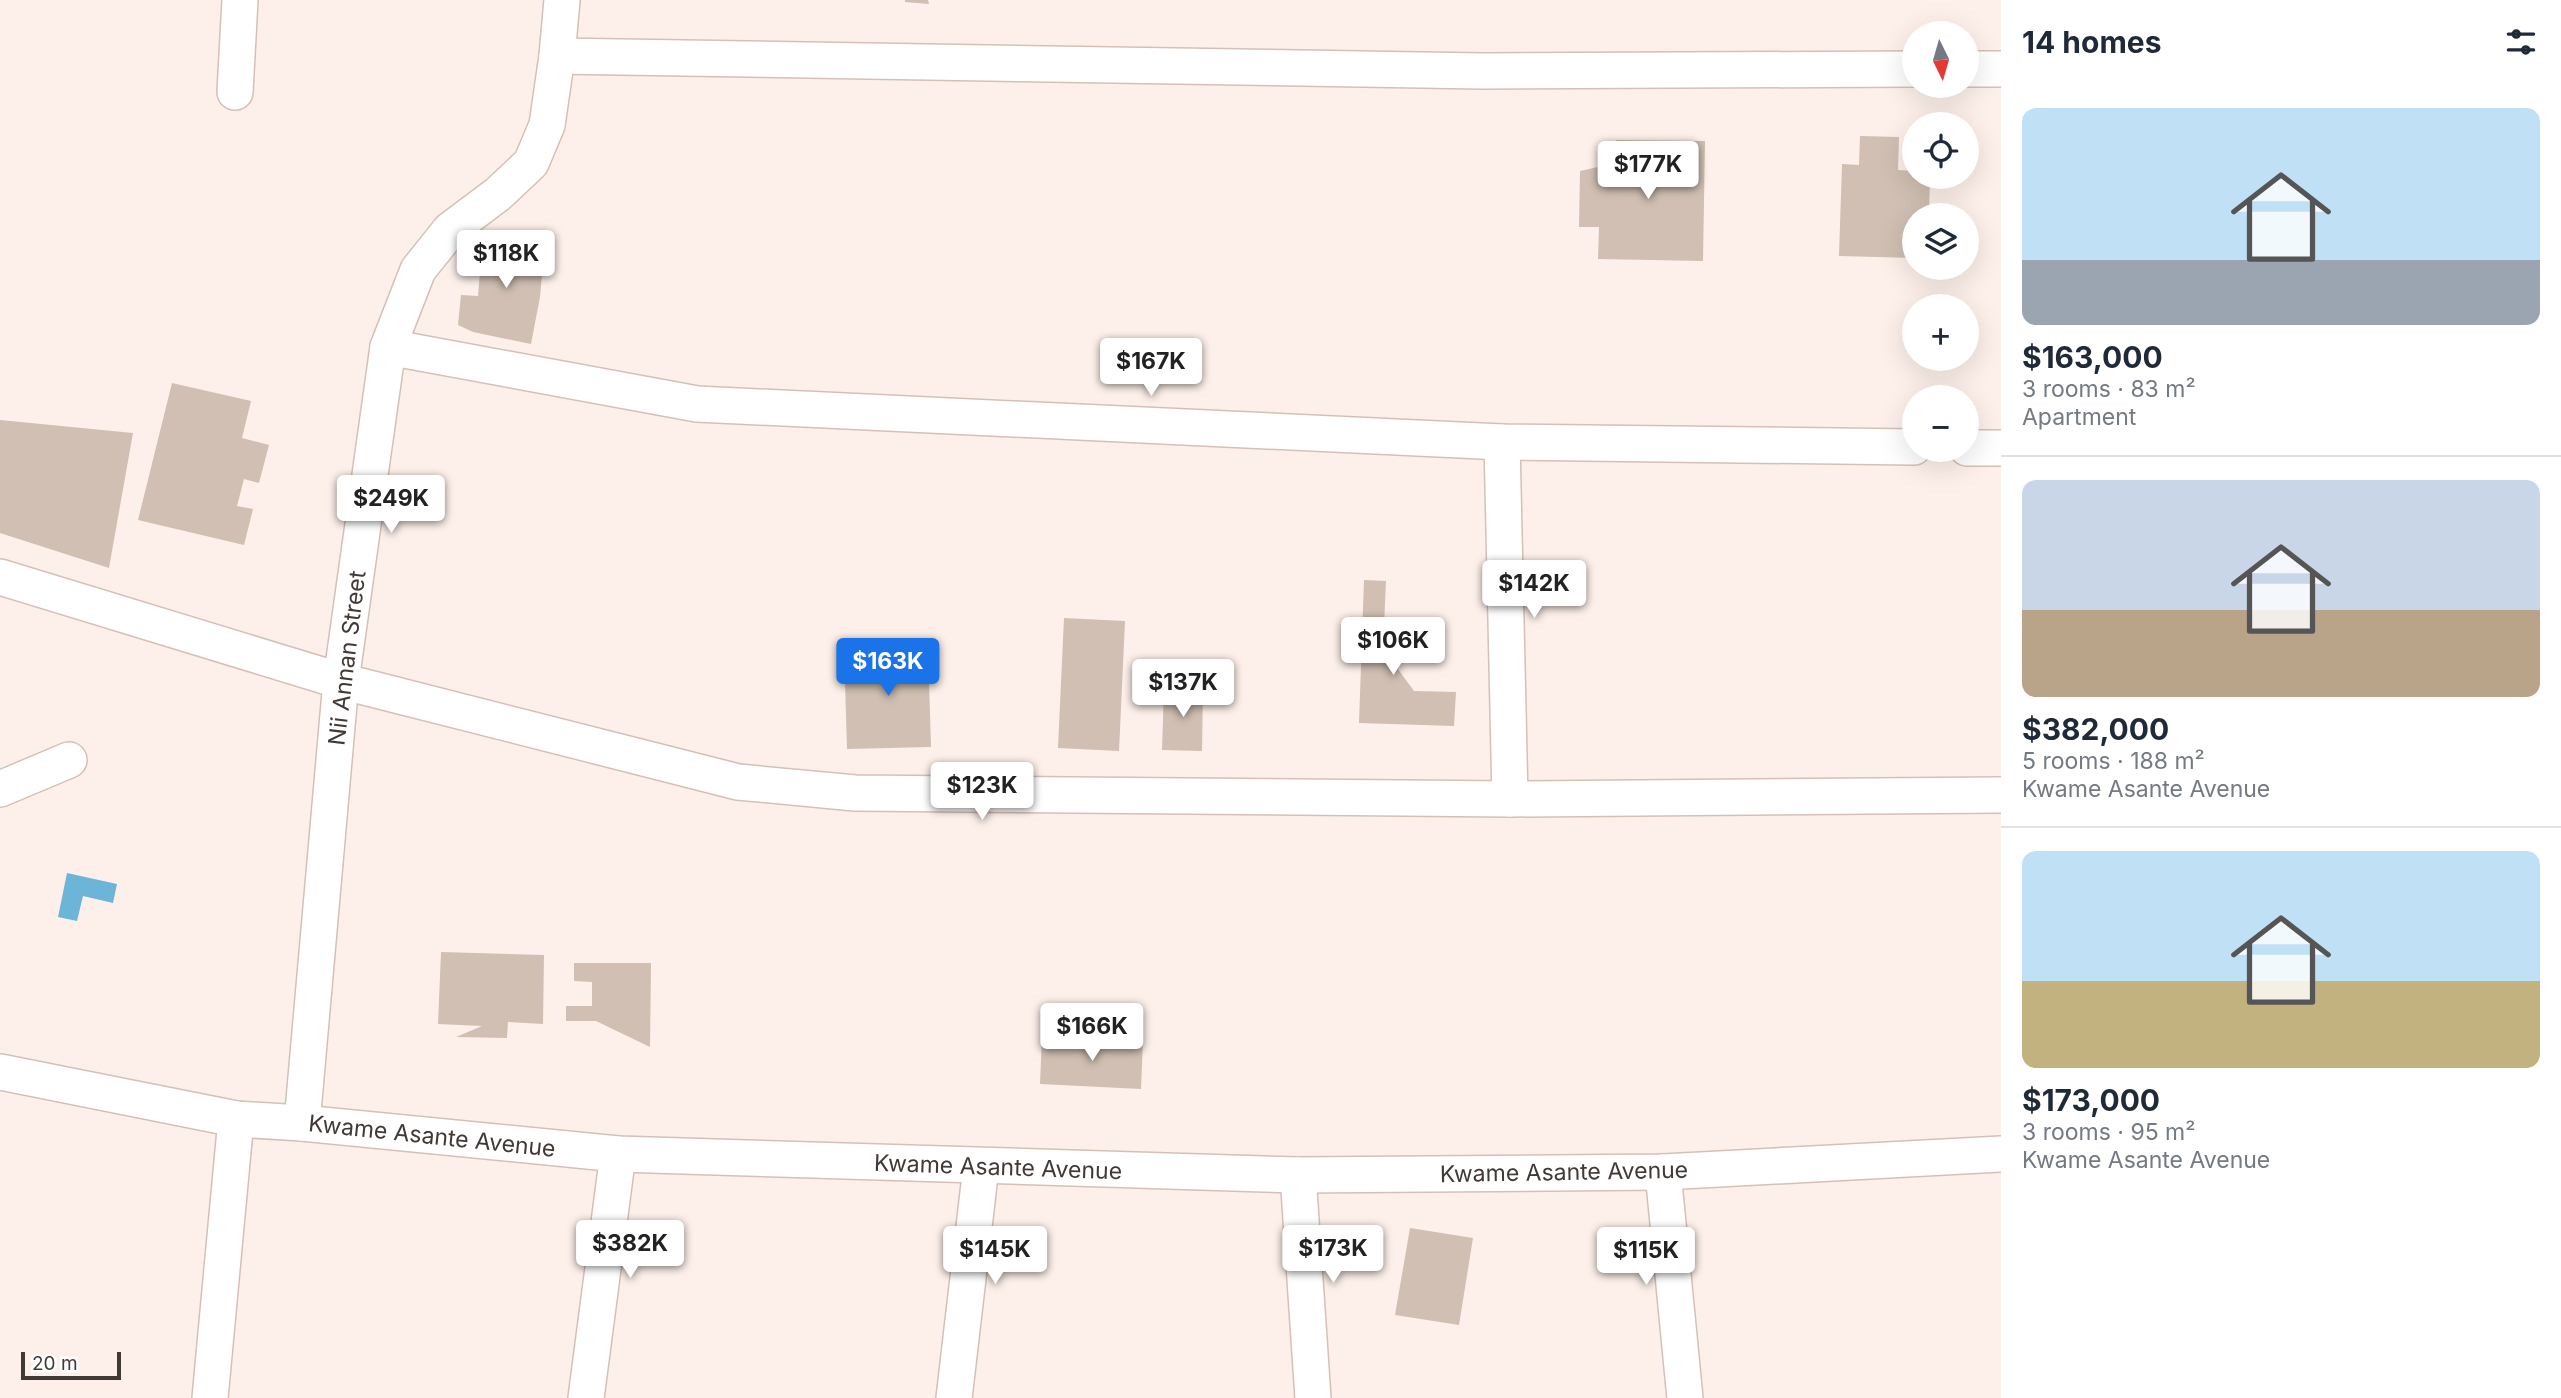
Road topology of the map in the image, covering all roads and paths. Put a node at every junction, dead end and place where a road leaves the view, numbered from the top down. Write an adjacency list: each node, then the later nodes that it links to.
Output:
1 (240, 0): 7 (street)
2 (562, 0): 3 (street, Nii Annan Street)
3 (557, 56): 4 (street); 8 (street, Nii Annan Street)
4 (1902, 69)
5 (1979, 69): 6 (street)
6 (2001, 69)
7 (234, 92)
8 (388, 347): 9 (street); 14 (street, Nii Annan Street)
9 (1502, 442): 10 (street); 18 (street)
10 (1902, 447)
11 (1979, 448): 12 (street)
12 (2001, 448)
13 (0, 577): 14 (street)
14 (341, 681): 18 (street); 21 (street, Nii Annan Street)
15 (69, 760): 16 (street)
16 (0, 789)
17 (2001, 795): 18 (street)
18 (1510, 799)
19 (0, 1072): 20 (street, Kwame Asante Avenue)
20 (236, 1119): 21 (street, Kwame Asante Avenue); 27 (street)
21 (302, 1123): 22 (street, Kwame Asante Avenue)
22 (618, 1154): 24 (street, Kwame Asante Avenue); 28 (street)
23 (2001, 1154): 25 (street, Kwame Asante Avenue)
24 (981, 1167): 26 (street, Kwame Asante Avenue); 29 (street)
25 (1664, 1171): 26 (street, Kwame Asante Avenue); 31 (street)
26 (1298, 1175): 30 (street)
27 (210, 1398)
28 (586, 1398)
29 (954, 1398)
30 (1312, 1398)
31 (1685, 1398)

